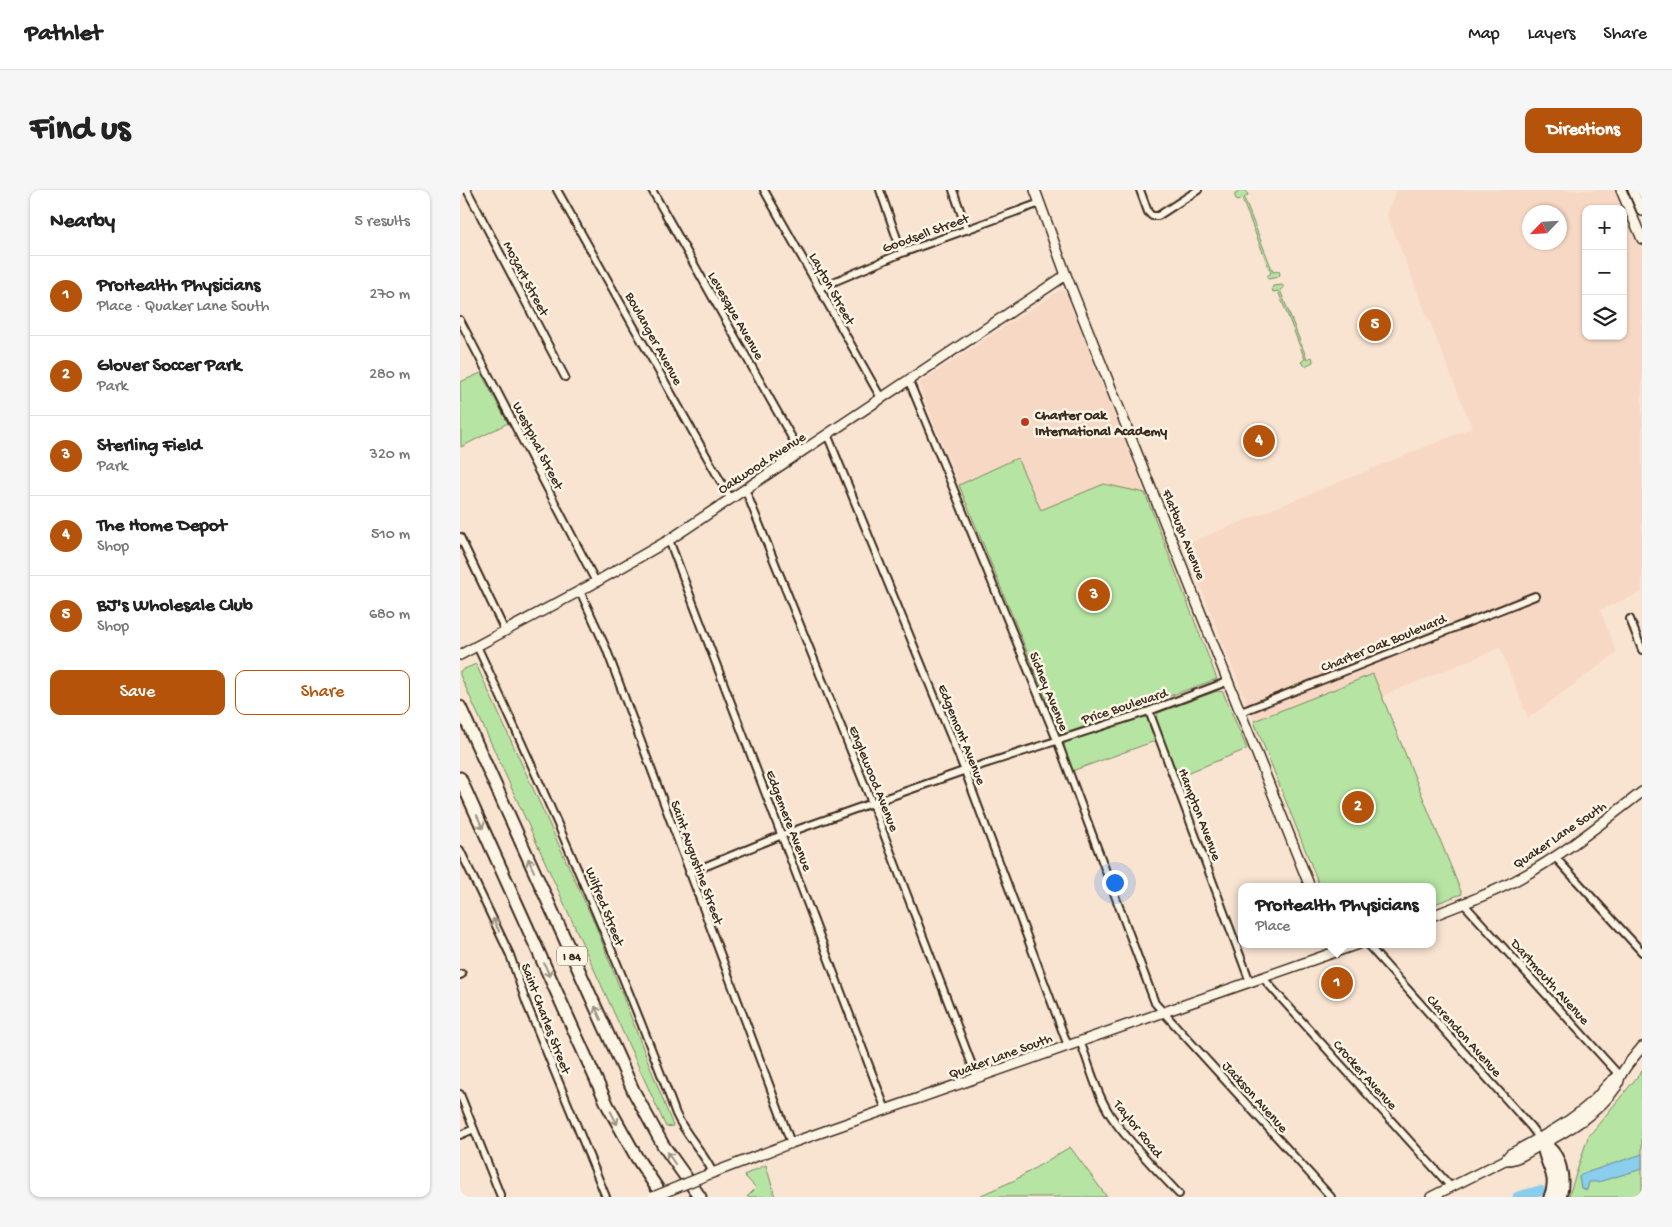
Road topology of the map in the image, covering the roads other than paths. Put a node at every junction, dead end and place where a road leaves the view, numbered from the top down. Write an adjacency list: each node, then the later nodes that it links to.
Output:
1 (467, 190): 20 (street, Mozart Street)
2 (557, 190): 26 (street, Boulanger Avenue)
3 (652, 190): 24 (street, Levesque Avenue)
4 (764, 190): 18 (street, Layton Street)
5 (880, 190): 16 (street)
6 (953, 190): 14 (street)
7 (1035, 190): 12 (street, Flatbush Avenue)
8 (1140, 190): 9 (street)
9 (1198, 190)
10 (1621, 190): 15 (street)
11 (1633, 190): 13 (street)
12 (1040, 203): 14 (street, Goodsell Street); 17 (street, Flatbush Avenue)
13 (1642, 211)
14 (967, 230): 16 (street, Goodsell Street)
15 (1642, 238)
16 (902, 253): 18 (street, Goodsell Street)
17 (1066, 276): 21 (street, Oakwood Avenue); 37 (street, Flatbush Avenue)
18 (819, 288): 22 (street, Layton Street)
19 (460, 320): 29 (street, Westphal Street)
20 (565, 377)
21 (909, 381): 22 (street, Oakwood Avenue); 41 (street, Sidney Avenue)
22 (882, 398): 23 (street, Oakwood Avenue)
23 (827, 434): 24 (street, Oakwood Avenue); 42 (street, Edgemont Avenue)
24 (800, 452): 25 (street, Oakwood Avenue)
25 (745, 489): 26 (street, Oakwood Avenue); 45 (street, Englewood Avenue)
26 (730, 498): 28 (street, Oakwood Avenue)
27 (460, 537): 33 (street)
28 (669, 540): 29 (street, Oakwood Avenue); 46 (street, Edgemere Avenue)
29 (596, 582): 30 (street, Oakwood Avenue)
30 (580, 591): 33 (street, Oakwood Avenue); 49 (street, Saint Augustine Street)
31 (1535, 596): 40 (street, Charter Oak Boulevard)
32 (1630, 620): 35 (street)
33 (505, 631): 34 (street, Oakwood Avenue)
34 (477, 646): 36 (street, Oakwood Avenue); 70 (street, Wilfred Street)
35 (1642, 650)
36 (460, 655)
37 (1228, 681): 39 (street, Price Boulevard); 40 (street, Flatbush Avenue)
38 (460, 707): 77 (highway, I 84, one-way to 38)
39 (1148, 711): 41 (street, Price Boulevard); 57 (street, Hampton Avenue)
40 (1241, 712): 50 (street, Flatbush Avenue)
41 (1057, 740): 42 (street, Price Boulevard); 58 (street, Sidney Avenue)
42 (965, 771): 45 (street, Price Boulevard); 60 (street, Edgemont Avenue)
43 (460, 778): 76 (highway, I 84, one-way to 76)
44 (1642, 792): 48 (street, Quaker Lane South)
45 (872, 803): 46 (street, Price Boulevard); 63 (street, Englewood Avenue)
46 (782, 835): 49 (street, Price Boulevard); 65 (street, Edgemere Avenue)
47 (460, 850): 74 (street, Saint Charles Street, one-way to 47)
48 (1555, 857): 51 (street, Quaker Lane South); 55 (street)
49 (689, 873): 69 (street, Saint Augustine Street)
50 (1308, 883)
51 (1463, 903): 52 (street, Quaker Lane South); 62 (street, Dartmouth Avenue)
52 (1436, 914)
53 (1334, 948): 56 (street, Quaker Lane South)
54 (1371, 948): 68 (street, Clarendon Avenue)
55 (1642, 952)
56 (1262, 977): 57 (street, Quaker Lane South); 71 (street, Crocker Avenue)
57 (1250, 982): 58 (street, Quaker Lane South)
58 (1164, 1012): 59 (street, Quaker Lane South); 78 (street, Jackson Avenue)
59 (1080, 1041): 60 (street, Quaker Lane South); 72 (street, Taylor Road)
60 (1068, 1046): 63 (street, Quaker Lane South)
61 (1642, 1047): 62 (street)
62 (1620, 1076): 68 (street)
63 (976, 1078): 65 (street, Quaker Lane South)
64 (460, 1094): 66 (street)
65 (886, 1110): 69 (street, Quaker Lane South)
66 (474, 1129): 67 (street); 73 (street)
67 (460, 1135)
68 (1541, 1141): 71 (street); 80 (highway); 81 (highway)
69 (791, 1143): 70 (street, Quaker Lane South)
70 (713, 1173): 75 (street, Quaker Lane South, bridge)
71 (1451, 1187): 79 (street)
72 (1179, 1194)
73 (501, 1197)
74 (606, 1197)
75 (653, 1197)
76 (664, 1197)
77 (700, 1197)
78 (1331, 1197)
79 (1431, 1197)
80 (1550, 1197)
81 (1560, 1197)

